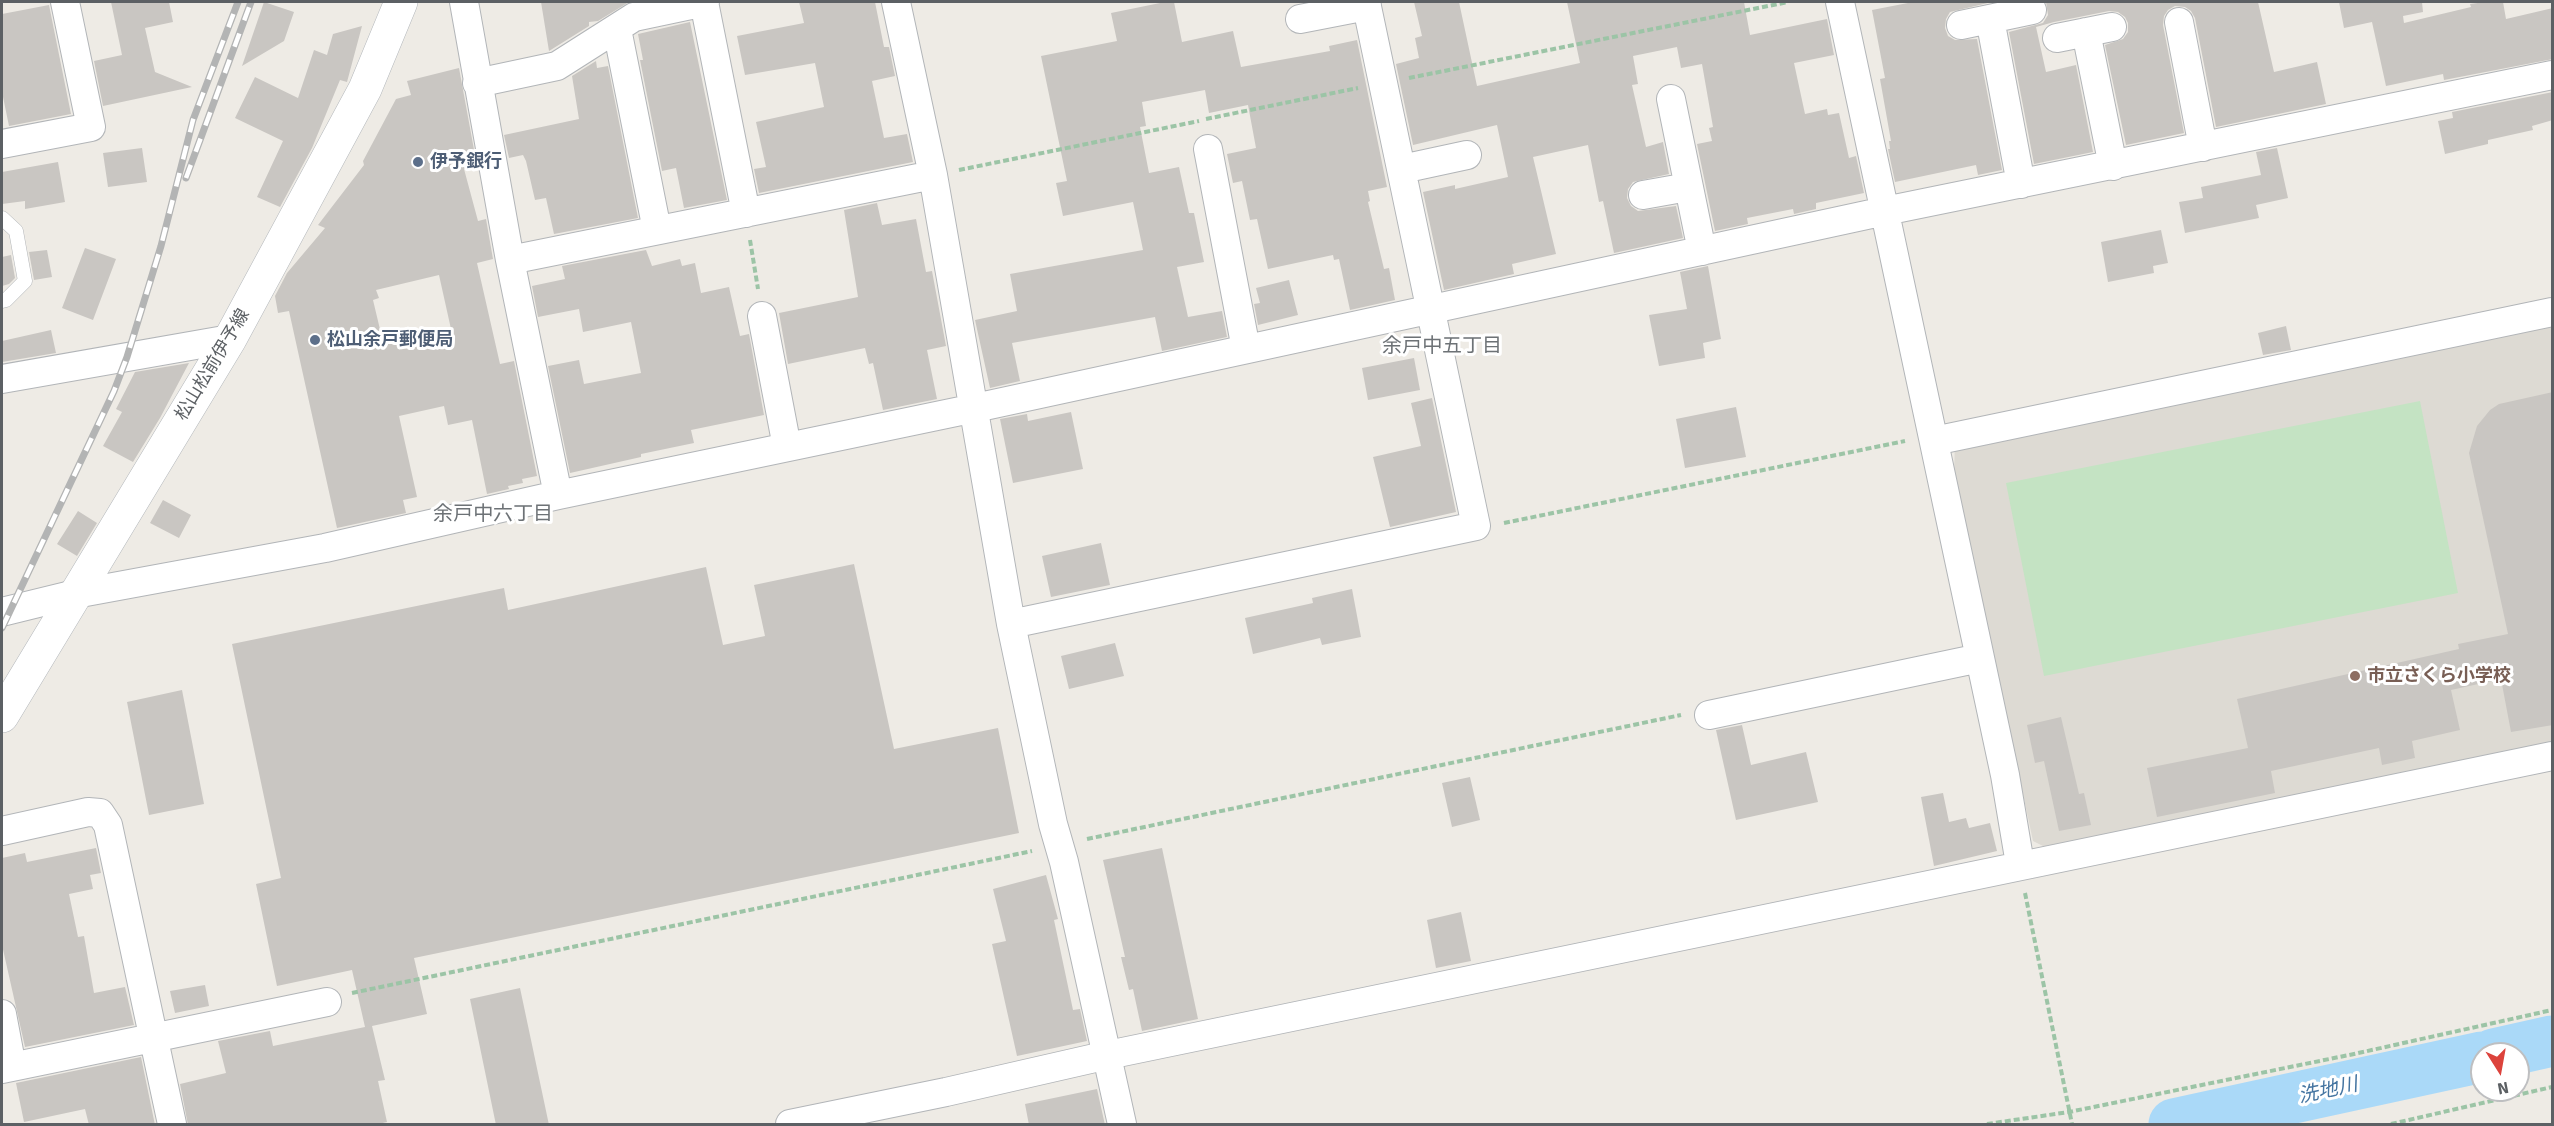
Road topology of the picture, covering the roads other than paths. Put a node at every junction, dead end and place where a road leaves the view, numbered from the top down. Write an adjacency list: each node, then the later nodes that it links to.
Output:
1 (65, 2): 18 (street)
2 (400, 2): 38 (main road, 松山松前伊予線)
3 (464, 2): 16 (street)
4 (704, 2): 9 (street); 29 (street)
5 (896, 2): 24 (street)
6 (1840, 2): 28 (street)
7 (1367, 4): 11 (street); 23 (street)
8 (2032, 10): 10 (street)
9 (632, 15): 16 (street); 31 (street)
10 (1989, 19): 13 (street); 25 (street)
11 (1300, 20)
12 (2176, 22): 19 (street)
13 (1960, 25)
14 (2057, 38): 22 (street)
15 (2553, 75): 19 (street)
16 (477, 83): 33 (street)
17 (1671, 99): 26 (street)
18 (2, 144)
19 (2203, 147): 22 (street)
20 (1208, 149): 39 (street)
21 (1467, 155): 23 (street)
22 (2112, 166): 25 (street)
23 (1402, 169): 35 (street)
24 (933, 175): 29 (street); 41 (street)
25 (2021, 184): 28 (street)
26 (1688, 187): 27 (street); 32 (street)
27 (1643, 195)
28 (1885, 211): 32 (street); 42 (street)
29 (746, 213): 31 (street)
30 (2, 218): 34 (lane)
31 (657, 230): 33 (street)
32 (1702, 251): 35 (street)
33 (510, 260): 44 (street)
34 (2, 300)
35 (1431, 310): 39 (street); 47 (street)
36 (2553, 312): 42 (street)
37 (762, 316): 43 (street)
38 (230, 339): 40 (street); 45 (main road, 松山松前伊予線)
39 (1246, 350): 41 (street)
40 (2, 379)
41 (975, 408): 43 (street); 47 (street)
42 (1933, 438): 48 (street)
43 (787, 447): 44 (street)
44 (558, 495): 45 (street)
45 (75, 594): 46 (street); 50 (main road, 松山松前伊予線)
46 (2, 612)
47 (1011, 624): 57 (street)
48 (1980, 658): 49 (street); 53 (street)
49 (1709, 715)
50 (2, 716)
51 (2553, 756): 53 (street)
52 (2, 831): 56 (street)
53 (2020, 864): 57 (street)
54 (327, 1002): 56 (street)
55 (2, 1014): 58 (street)
56 (153, 1037): 58 (street); 59 (street)
57 (1108, 1054): 60 (street); 61 (street)
58 (7, 1068)
59 (172, 1125)
60 (790, 1125)
61 (1122, 1125)

